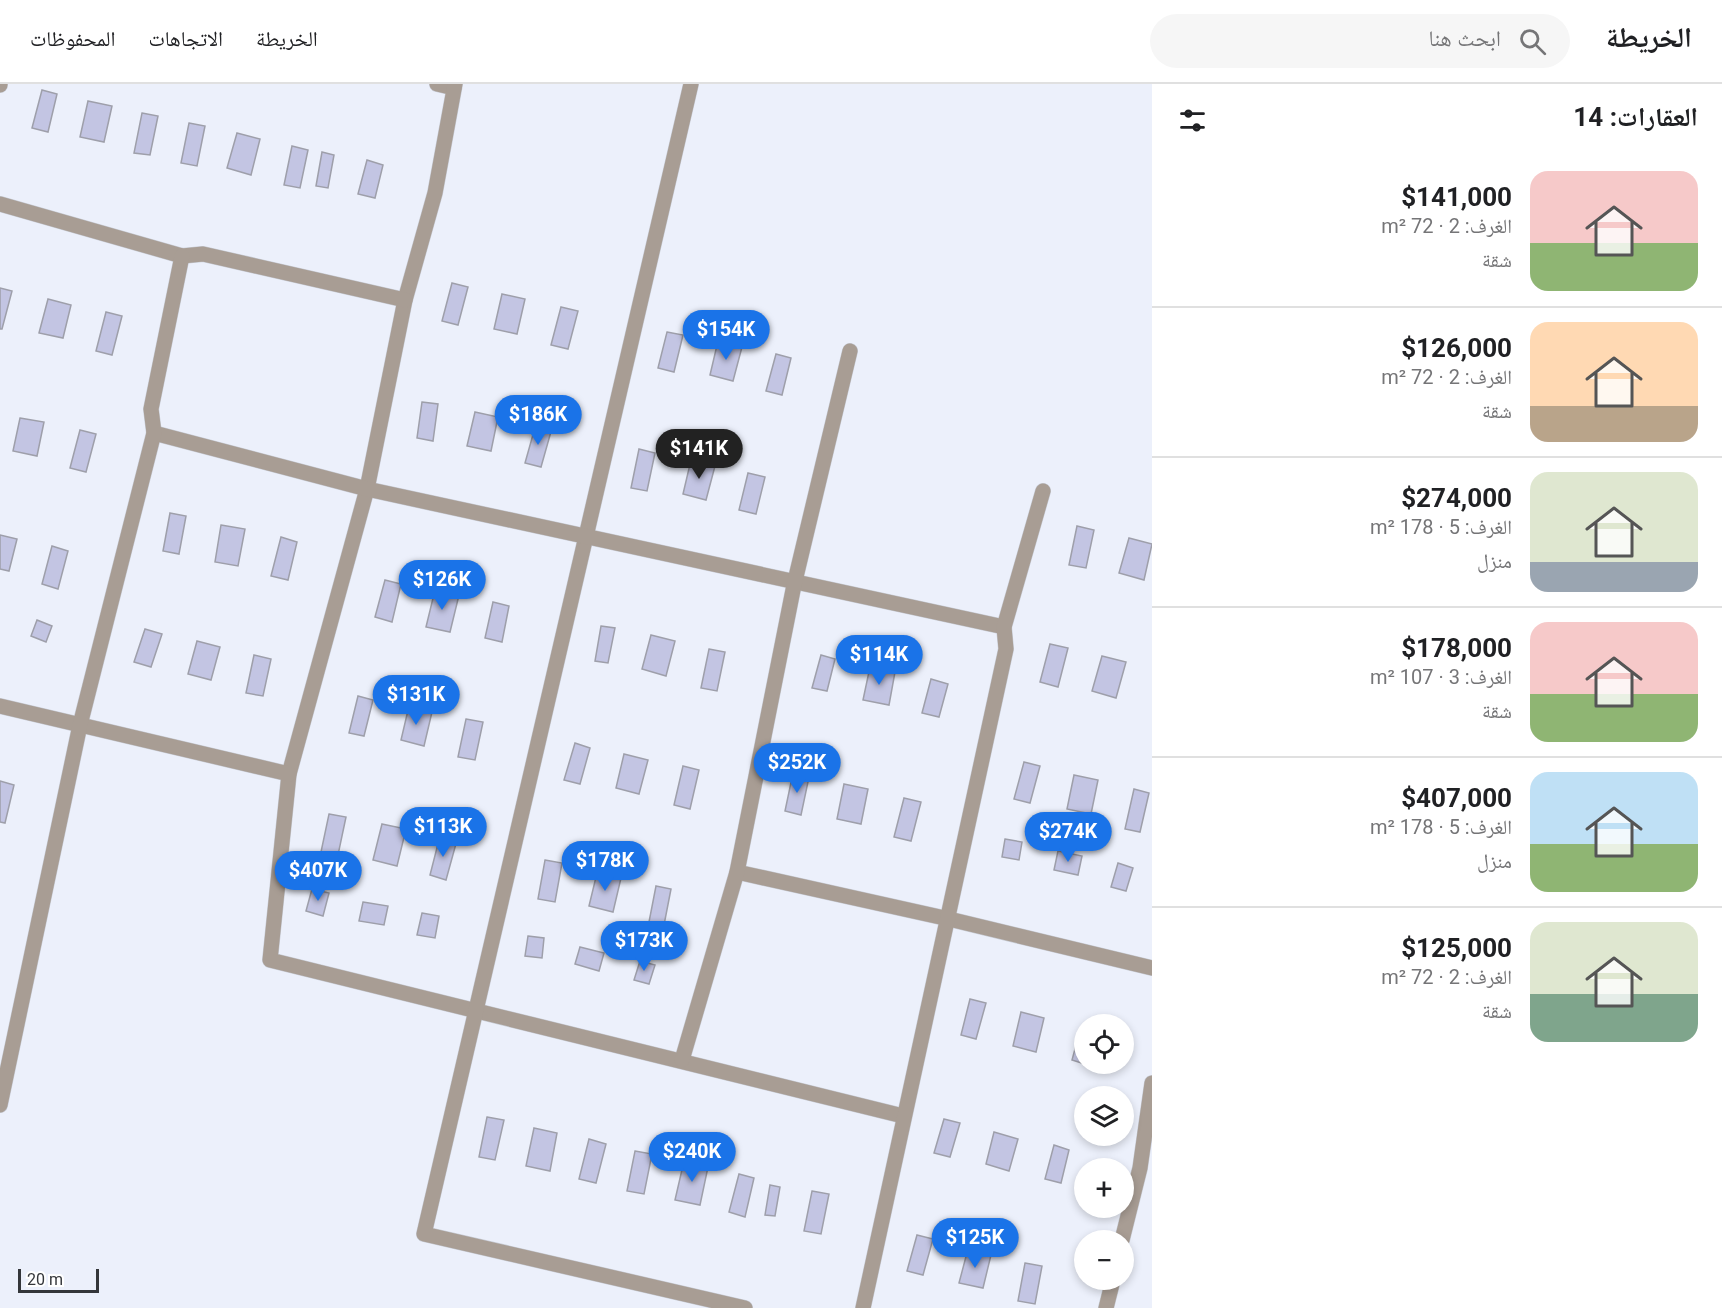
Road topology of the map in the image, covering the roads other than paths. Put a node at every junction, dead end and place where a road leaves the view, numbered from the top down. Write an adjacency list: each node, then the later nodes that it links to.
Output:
1 (437, 84): 3 (street)
2 (692, 84): 11 (street)
3 (455, 86): 6 (street)
4 (0, 204): 5 (street)
5 (182, 256): 6 (street); 8 (street)
6 (405, 300): 9 (street)
7 (850, 351): 12 (street)
8 (154, 433): 9 (street); 15 (street)
9 (367, 489): 11 (street); 16 (street)
10 (1042, 491): 13 (street)
11 (586, 537): 12 (street); 20 (street)
12 (795, 582): 13 (street); 17 (street)
13 (1004, 627): 18 (street)
14 (0, 706): 15 (street)
15 (80, 725): 16 (street); 23 (street)
16 (289, 774): 20 (street)
17 (737, 872): 18 (street); 21 (street)
18 (949, 919): 19 (street); 24 (street)
19 (1152, 968)
20 (477, 1010): 21 (street); 28 (street)
21 (682, 1060): 24 (street)
22 (1152, 1083): 25 (street)
23 (0, 1104)
24 (903, 1116): 29 (street)
25 (1146, 1169): 26 (street)
26 (1125, 1230)
27 (1110, 1290): 30 (street)
28 (745, 1308)
29 (863, 1308)
30 (1106, 1308)

